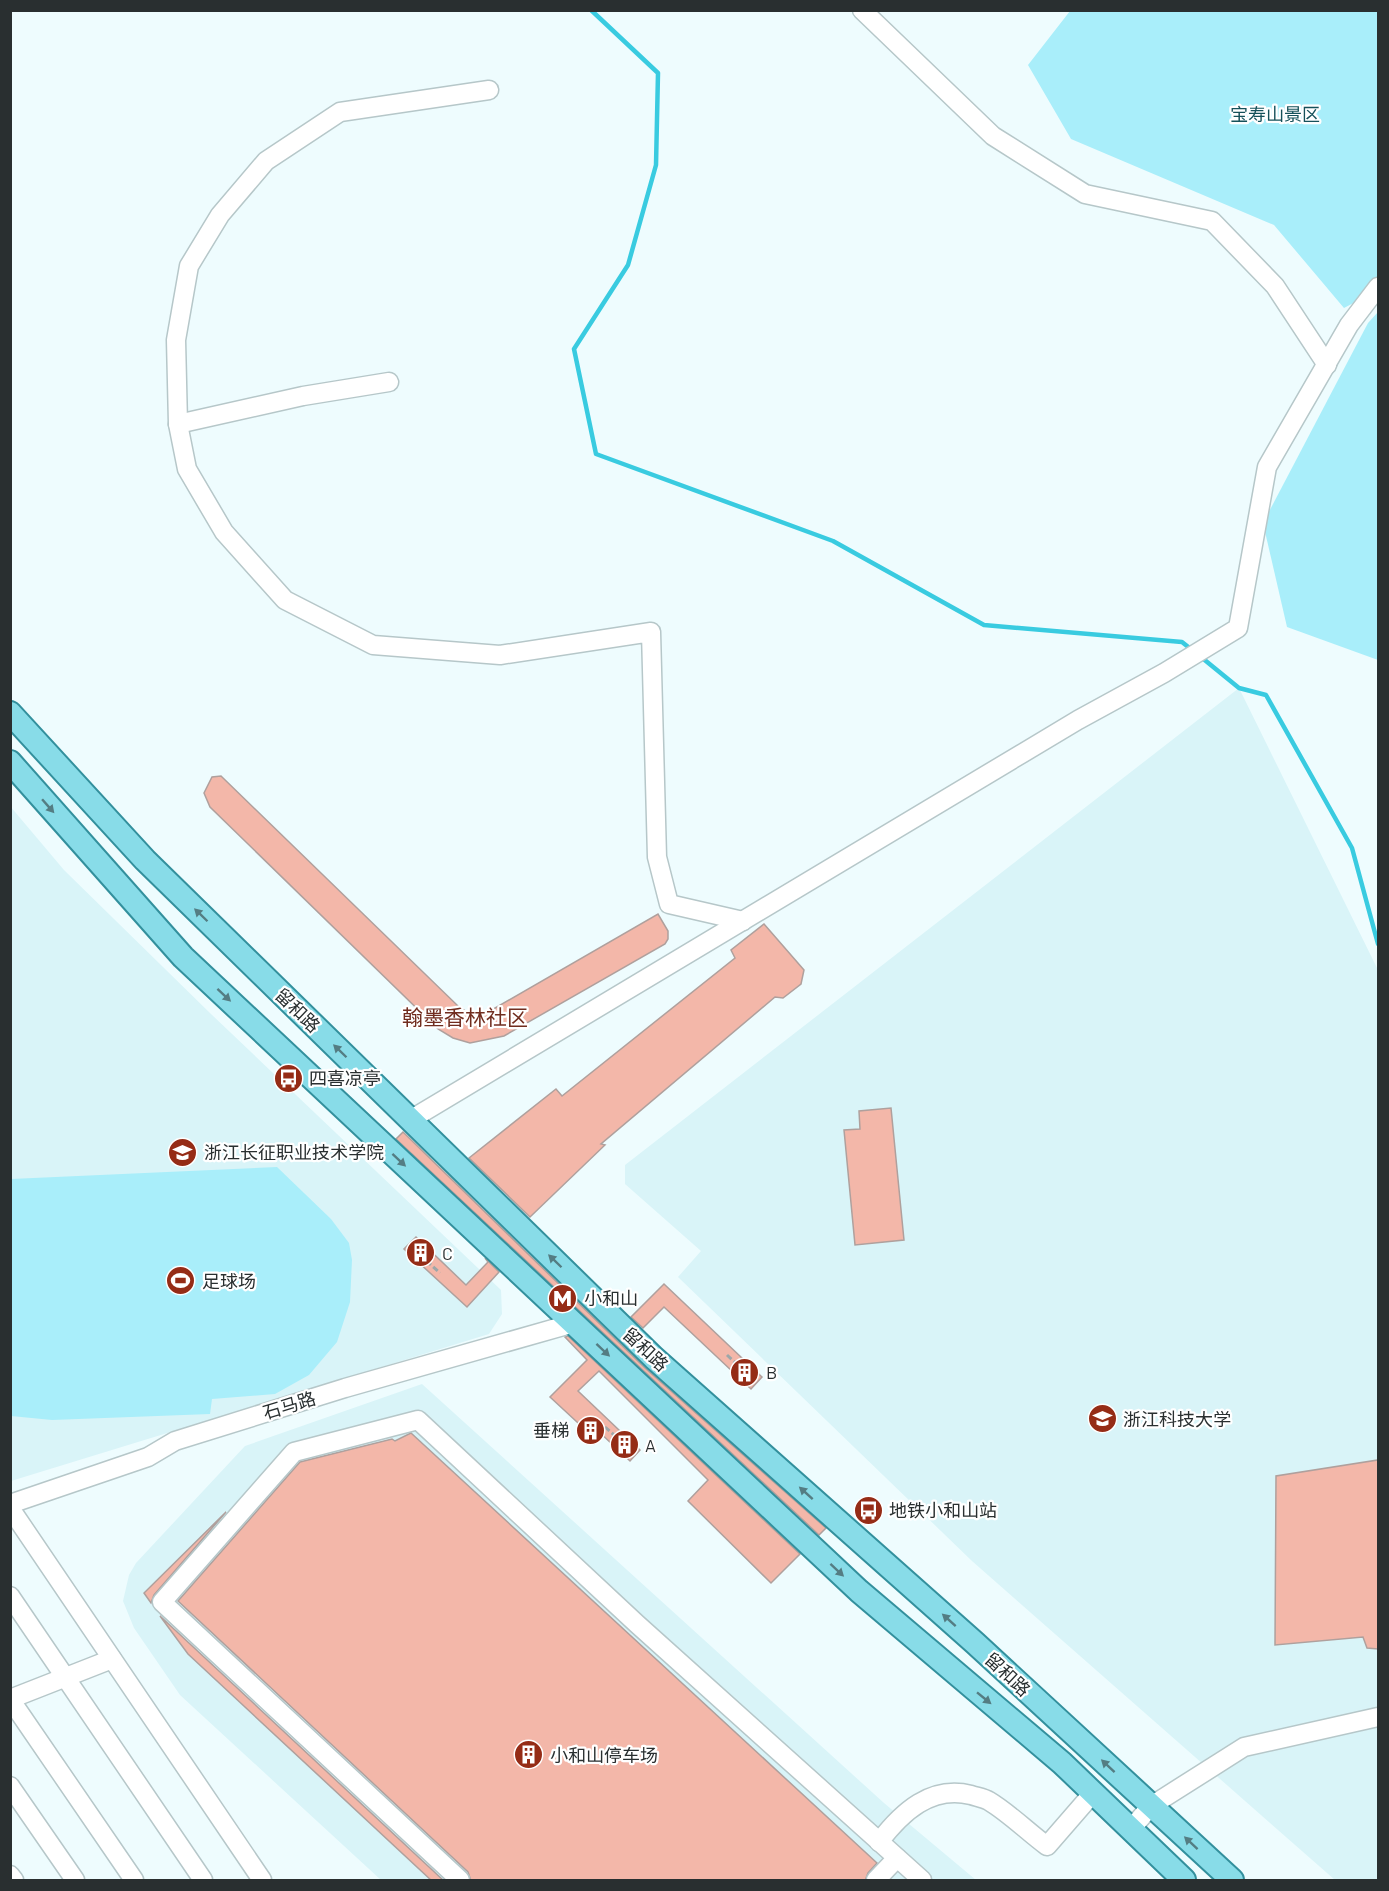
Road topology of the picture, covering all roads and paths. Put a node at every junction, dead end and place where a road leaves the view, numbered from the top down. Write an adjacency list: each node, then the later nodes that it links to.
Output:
1 (862, 10): 4 (street)
2 (489, 90): 6 (street)
3 (1378, 287): 4 (street)
4 (1326, 365): 9 (street)
5 (388, 382): 6 (street)
6 (178, 424): 9 (street)
7 (10, 713): 10 (main road, 留和路, one-way to 7)
8 (10, 762): 13 (main road, 留和路, one-way to 13)
9 (743, 921): 10 (street)
10 (410, 1120): 26 (main road, 留和路, one-way to 10)
11 (414, 1249): 12 (path)
12 (440, 1273)
13 (574, 1323): 18 (street, 石马路); 25 (main road, 留和路, one-way to 25)
14 (727, 1355): 15 (path)
15 (753, 1379)
16 (605, 1427): 17 (path)
17 (632, 1451)
18 (10, 1506): 20 (street)
19 (10, 1596): 21 (street)
20 (112, 1659): 21 (street); 35 (street)
21 (66, 1679): 22 (street); 34 (street)
22 (10, 1699): 33 (street)
23 (1378, 1717): 26 (street)
24 (10, 1786): 32 (street)
25 (1093, 1792): 27 (main road, 留和路); 28 (street)
26 (1150, 1806): 27 (street); 40 (main road, 留和路, one-way to 26)
27 (1131, 1829): 39 (main road, 留和路)
28 (879, 1842): 29 (street); 36 (street)
29 (897, 1858): 37 (street); 38 (street)
30 (10, 1875): 31 (street)
31 (14, 1881)
32 (75, 1881)
33 (134, 1881)
34 (203, 1881)
35 (262, 1881)
36 (460, 1881)
37 (876, 1881)
38 (922, 1881)
39 (1185, 1881)
40 (1232, 1881)

